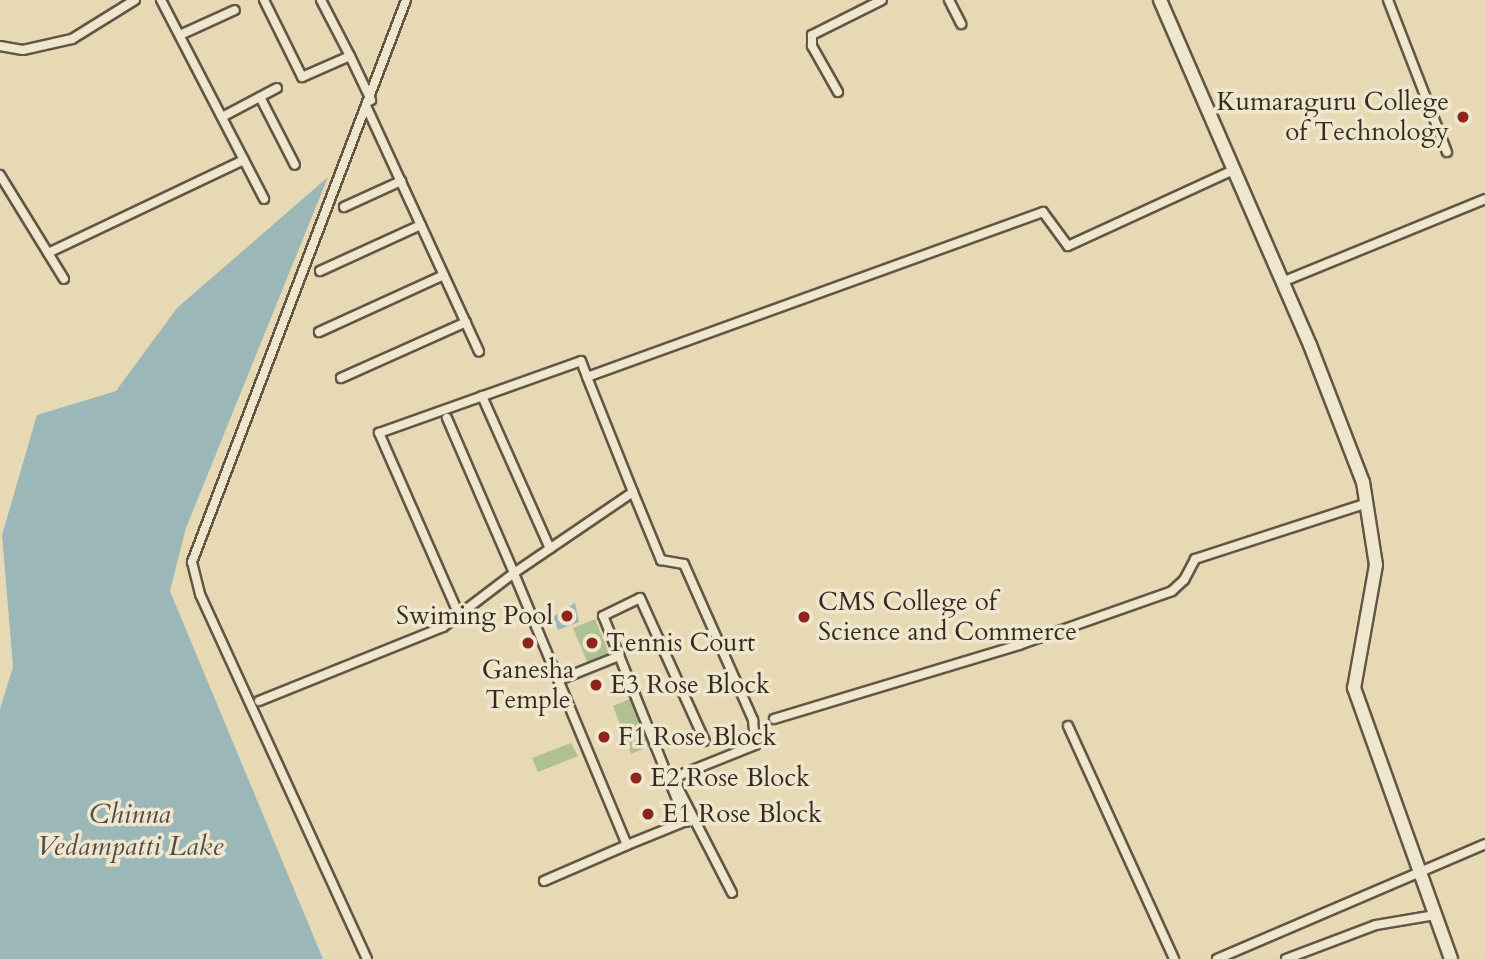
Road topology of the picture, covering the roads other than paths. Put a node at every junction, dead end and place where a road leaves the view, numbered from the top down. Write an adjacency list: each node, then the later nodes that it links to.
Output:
1 (135, 0): 13 (street)
2 (162, 0): 12 (street)
3 (264, 0): 14 (street)
4 (321, 0): 14 (street)
5 (406, 0): 18 (street)
6 (882, 0): 16 (street)
7 (949, 0): 11 (street)
8 (1160, 0): 23 (main road)
9 (1388, 0): 20 (street)
10 (235, 10): 12 (street)
11 (961, 24)
12 (180, 35): 19 (street)
13 (0, 46)
14 (350, 56): 18 (street)
15 (277, 88): 17 (street)
16 (838, 92)
17 (260, 97): 19 (street); 22 (street)
18 (369, 104): 25 (street); 61 (street)
19 (222, 117): 21 (street)
20 (1447, 152)
21 (244, 160): 26 (street); 30 (street)
22 (295, 165)
23 (1233, 170): 34 (main road); 38 (street)
24 (0, 175): 30 (street)
25 (401, 181): 28 (street); 29 (street)
26 (264, 198)
27 (1485, 199): 34 (street)
28 (344, 206)
29 (421, 225): 31 (street); 32 (street)
30 (48, 253): 33 (street)
31 (320, 271)
32 (444, 275): 35 (street); 36 (street)
33 (64, 279)
34 (1282, 282): 43 (main road)
35 (466, 322): 37 (street); 39 (street)
36 (319, 332)
37 (479, 351)
38 (587, 377): 40 (street); 42 (street)
39 (341, 378)
40 (482, 396): 44 (street); 46 (street)
41 (447, 418): 45 (street)
42 (634, 492): 44 (street); 53 (street)
43 (1367, 503): 50 (street); 56 (main road)
44 (550, 549): 45 (street)
45 (514, 573): 46 (street); 48 (street)
46 (459, 615): 49 (street)
47 (619, 656): 48 (street); 52 (street); 53 (street)
48 (559, 680): 55 (street)
49 (259, 701)
50 (774, 719)
51 (1068, 726): 62 (street)
52 (705, 741)
53 (690, 820): 55 (street); 58 (street)
54 (1485, 844): 56 (street)
55 (627, 845): 57 (street)
56 (1419, 872): 59 (main road); 63 (street)
57 (544, 881)
58 (732, 893)
59 (1435, 915): 60 (main road); 64 (street)
60 (1448, 958)
61 (367, 959)
62 (1174, 959)
63 (1217, 959)
64 (1286, 959)

